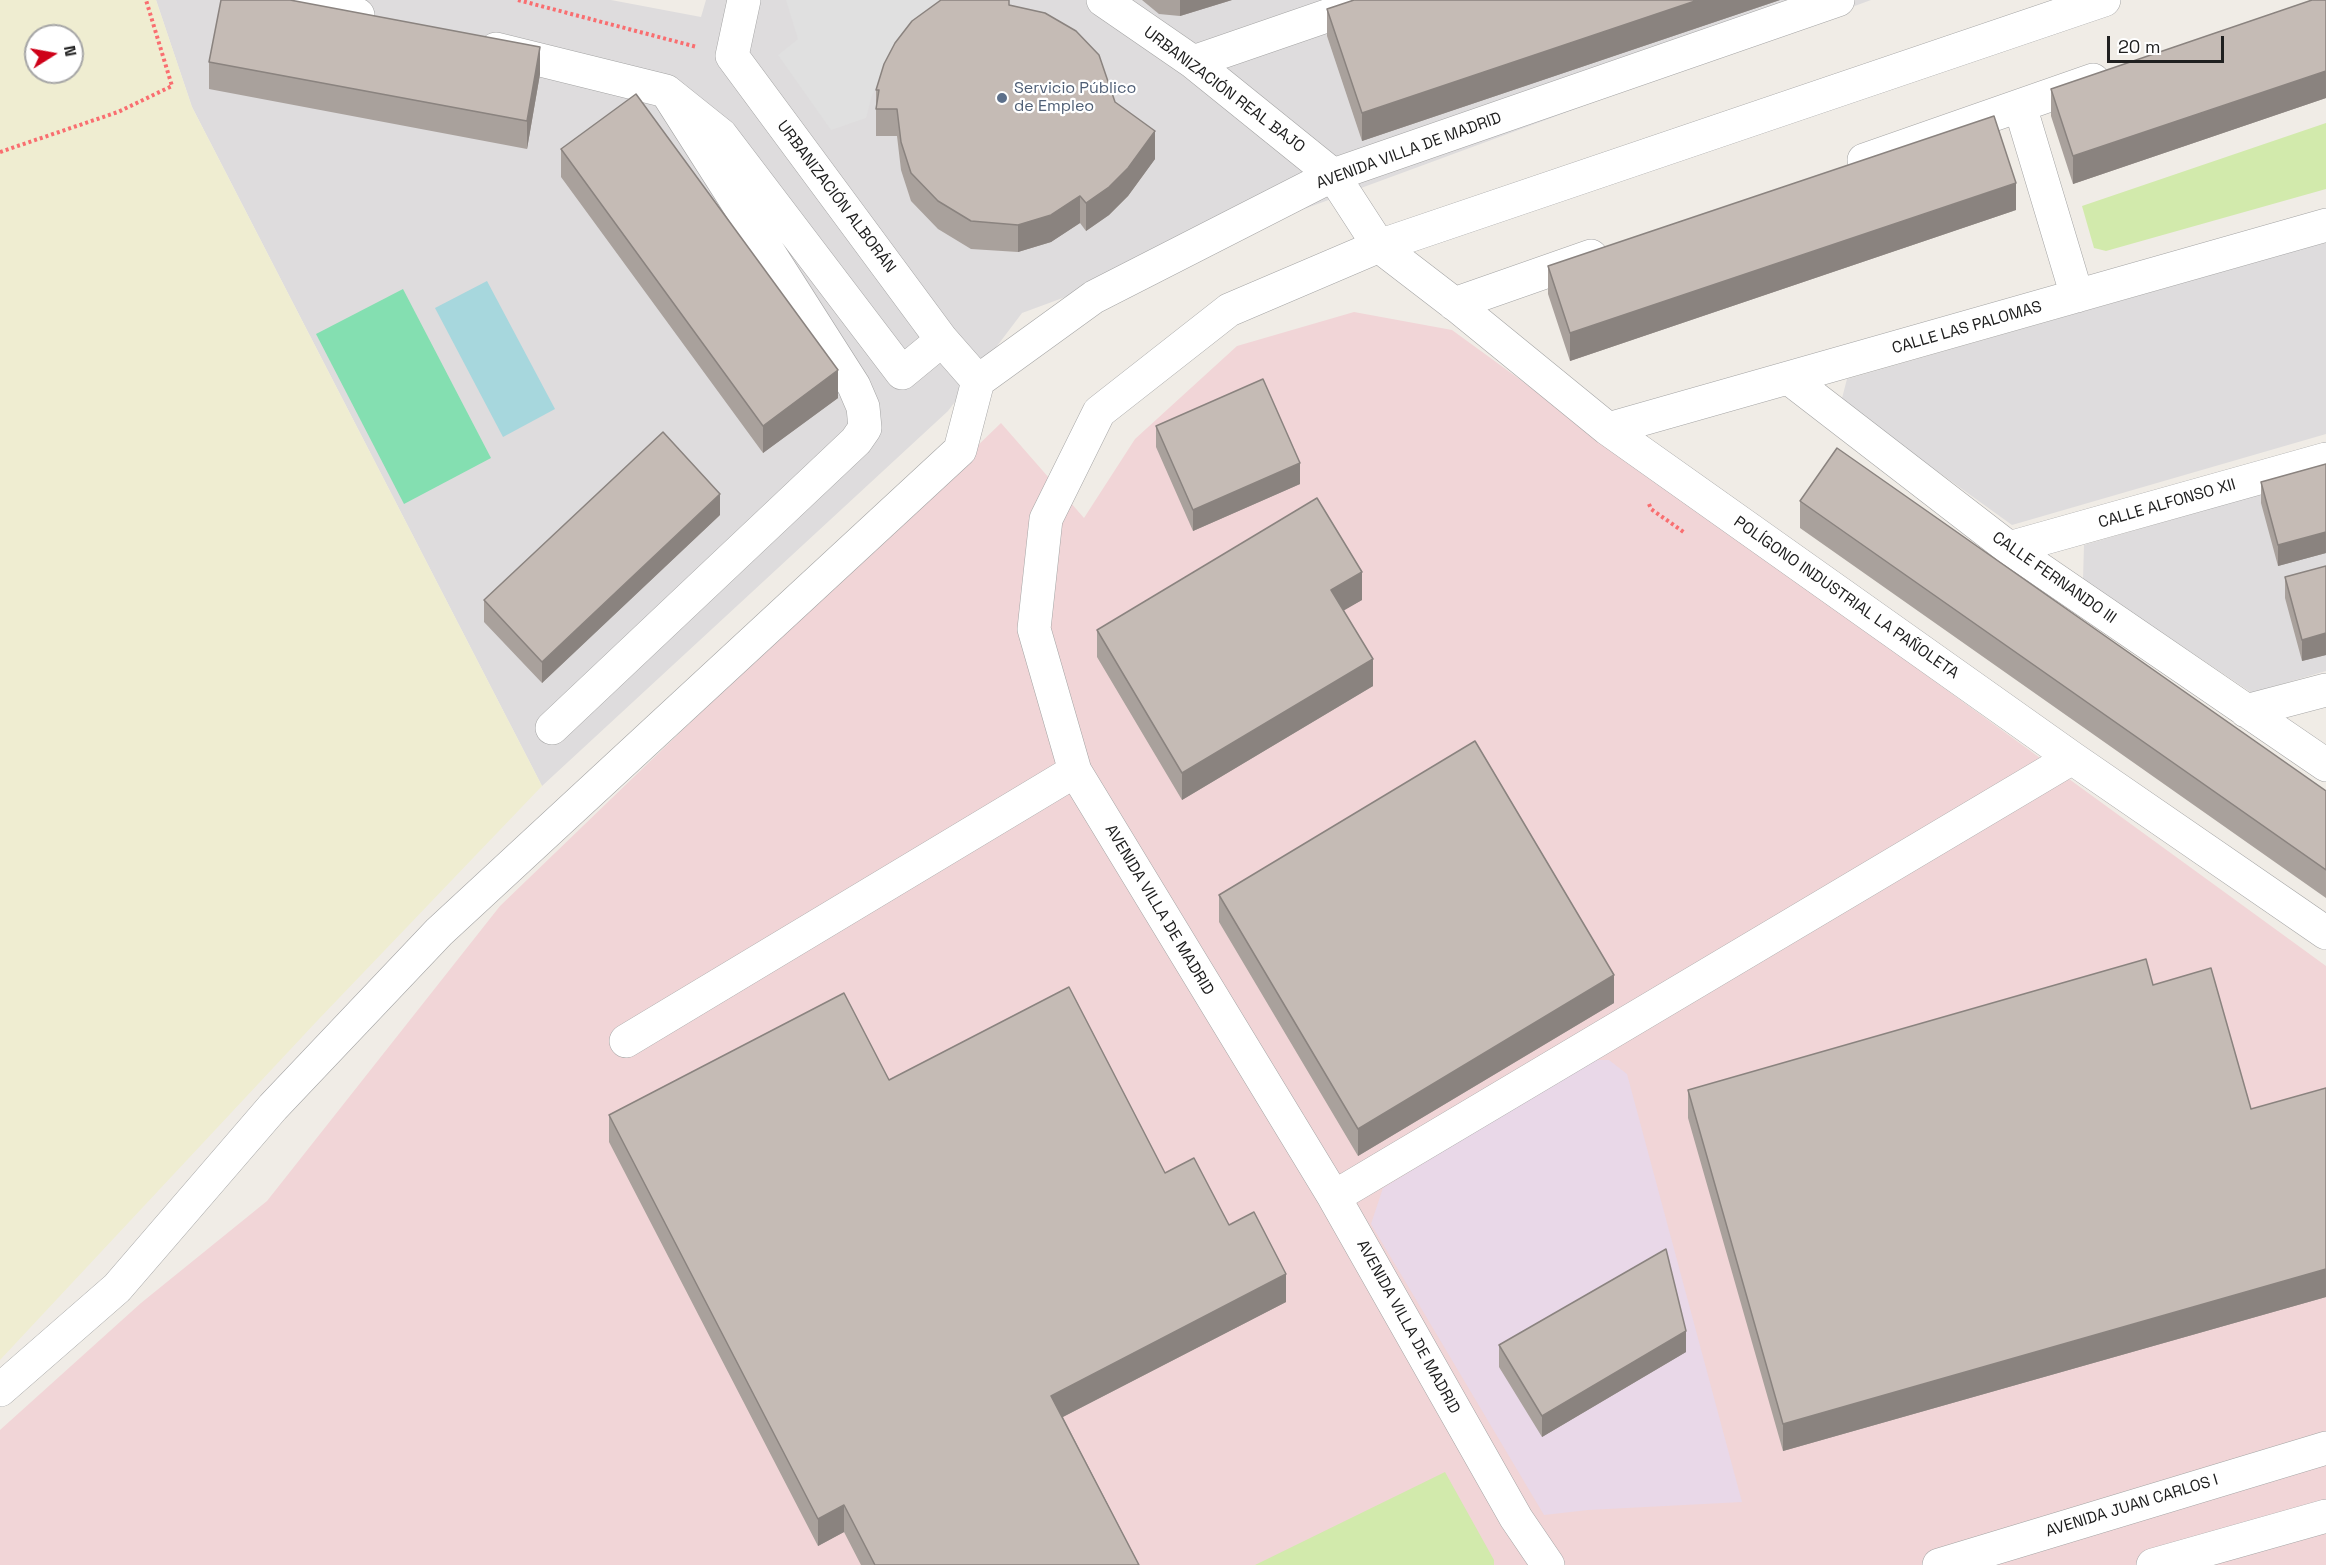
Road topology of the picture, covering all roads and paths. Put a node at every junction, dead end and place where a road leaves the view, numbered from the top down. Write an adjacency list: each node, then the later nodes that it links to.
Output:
1 (146, 0): 16 (path)
2 (296, 0): 9 (street)
3 (518, 0): 11 (path)
4 (744, 0): 11 (street)
5 (1103, 0): 12 (street, URBANIZACIÓN REAL BAJO)
6 (1372, 0): 12 (street)
7 (1838, 0): 18 (street, AVENIDA VILLA DE MADRID)
8 (2104, 0): 21 (street, AVENIDA VILLA DE MADRID)
9 (388, 23)
10 (469, 43): 14 (street)
11 (732, 56): 24 (street, URBANIZACIÓN ALBORÁN)
12 (1193, 62): 18 (street, URBANIZACIÓN REAL BAJO)
13 (2121, 70): 15 (street)
14 (666, 91): 24 (street); 32 (street)
15 (2020, 106): 17 (street); 22 (street)
16 (0, 152)
17 (1839, 169)
18 (1333, 175): 21 (street, URBANIZACIÓN REAL BAJO); 26 (street, AVENIDA VILLA DE MADRID)
19 (2326, 225): 22 (street, CALLE LAS PALOMAS)
20 (1624, 244): 23 (street)
21 (1379, 246): 23 (street, POLÍGONO INDUSTRIAL LA PAÑOLETA); 35 (street, AVENIDA VILLA DE MADRID)
22 (2077, 296): 25 (street, CALLE LAS PALOMAS)
23 (1454, 304): 27 (street, POLÍGONO INDUSTRIAL LA PAÑOLETA)
24 (942, 340): 26 (street, URBANIZACIÓN ALBORÁN)
25 (1790, 379): 27 (street, CALLE LAS PALOMAS); 29 (street, CALLE FERNANDO III)
26 (978, 381): 39 (street)
27 (1608, 429): 33 (street, POLÍGONO INDUSTRIAL LA PAÑOLETA)
28 (2326, 459): 29 (street, CALLE ALFONSO XII)
29 (2009, 548): 31 (street, CALLE FERNANDO III)
30 (2326, 690): 31 (street)
31 (2246, 711): 34 (street, CALLE FERNANDO III)
32 (552, 728)
33 (2072, 758): 36 (street, POLÍGONO INDUSTRIAL LA PAÑOLETA); 38 (street)
34 (2326, 765)
35 (1075, 771): 37 (street); 38 (street, AVENIDA VILLA DE MADRID)
36 (2326, 933)
37 (626, 1041)
38 (1334, 1197): 42 (street, AVENIDA VILLA DE MADRID)
39 (0, 1390)
40 (2326, 1448): 45 (street, AVENIDA JUAN CARLOS I)
41 (2326, 1516): 46 (street)
42 (1516, 1518): 43 (street); 44 (street, AVENIDA VILLA DE MADRID)
43 (1524, 1565)
44 (1548, 1565)
45 (1939, 1565)
46 (2153, 1565)

